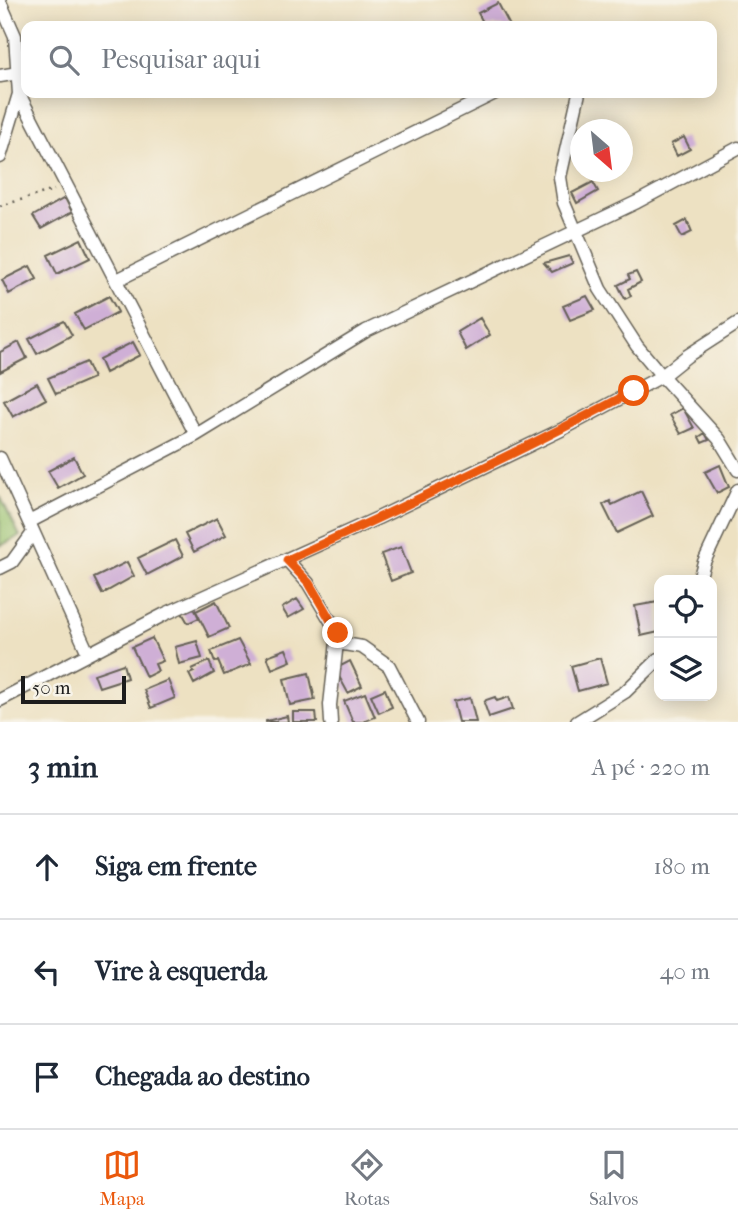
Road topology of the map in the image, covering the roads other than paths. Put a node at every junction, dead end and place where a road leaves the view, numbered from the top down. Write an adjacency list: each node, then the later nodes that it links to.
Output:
1 (0, 2): 2 (street)
2 (18, 73): 3 (street); 4 (street)
3 (0, 76)
4 (19, 94): 5 (street); 10 (street)
5 (21, 98)
6 (21, 98): 12 (street)
7 (485, 98): 12 (street)
8 (578, 98): 11 (street)
9 (738, 148): 11 (street)
10 (0, 157)
11 (574, 231): 14 (street); 15 (street)
12 (117, 281): 15 (street)
13 (738, 323): 14 (street)
14 (662, 376): 17 (street); 20 (street)
15 (196, 435): 19 (street)
16 (0, 457): 19 (street)
17 (738, 470)
18 (738, 490): 22 (street)
19 (31, 527): 21 (street); 24 (street)
20 (287, 560): 23 (street); 24 (street)
21 (0, 568)
22 (700, 575)
23 (338, 643): 27 (street); 28 (street)
24 (88, 653): 26 (street)
25 (654, 664): 29 (street)
26 (0, 700)
27 (331, 722)
28 (418, 722)
29 (577, 722)

